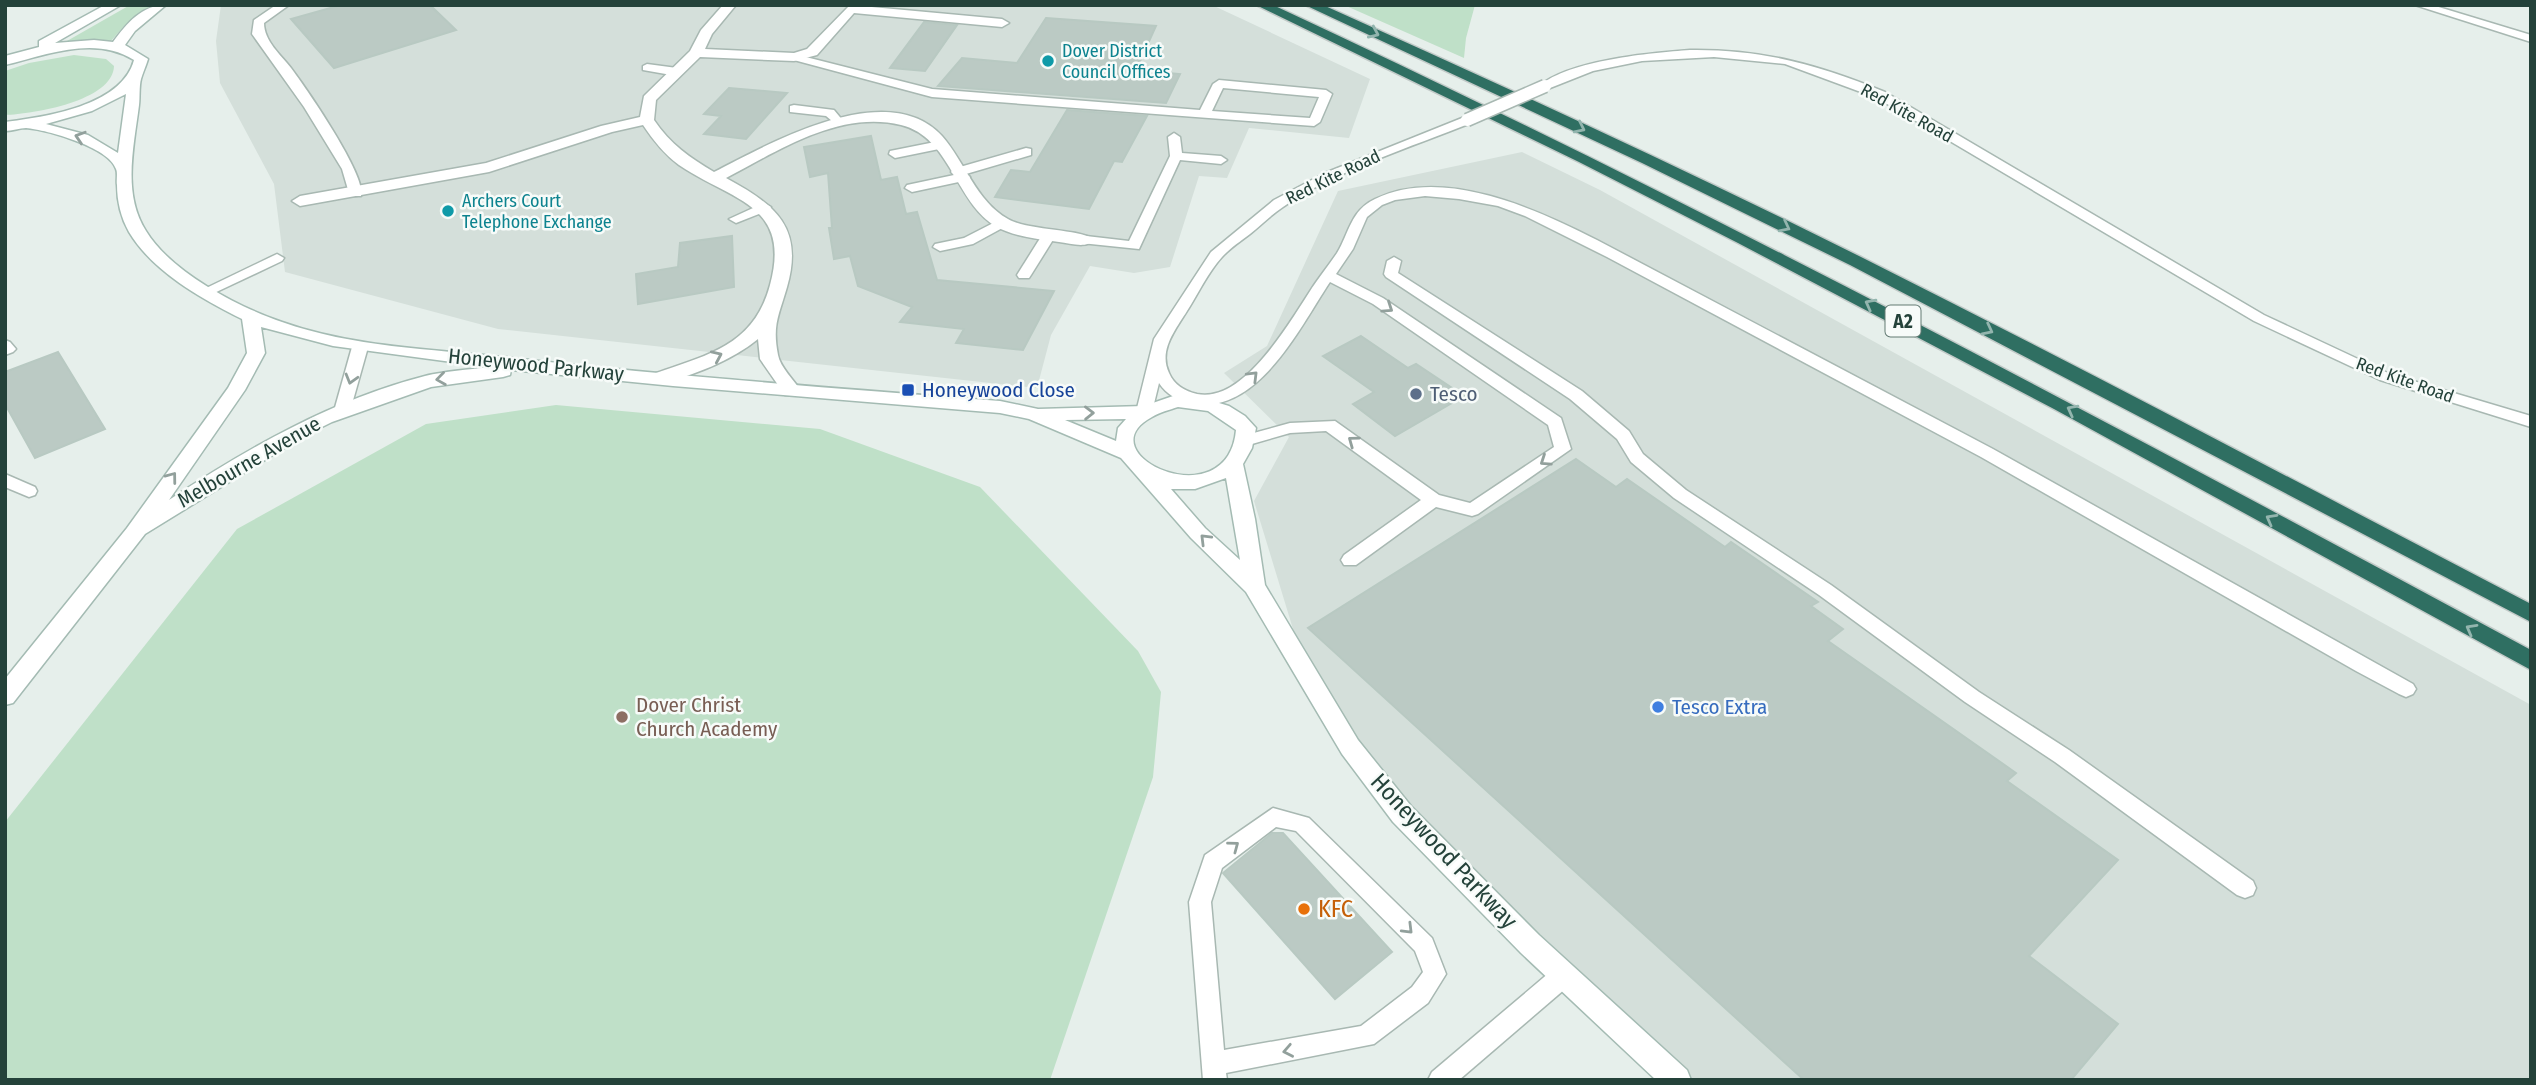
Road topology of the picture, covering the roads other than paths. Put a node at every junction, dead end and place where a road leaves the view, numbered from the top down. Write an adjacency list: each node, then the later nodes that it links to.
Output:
1 (115, 5): 12 (street)
2 (160, 5): 10 (street)
3 (284, 5): 34 (lane)
4 (730, 5): 11 (street)
5 (1262, 5): 72 (highway, A2, one-way to 5)
6 (1311, 5): 71 (highway, A2, one-way to 71)
7 (2420, 5): 9 (lane)
8 (1002, 23): 13 (street)
9 (2531, 39)
10 (117, 46): 12 (street); 17 (street, Honeywood Parkway)
11 (696, 54): 13 (street); 16 (street)
12 (24, 55): 14 (street)
13 (794, 57): 19 (lane)
14 (5, 61)
15 (647, 68): 16 (lane)
16 (677, 72): 20 (street)
17 (134, 80): 22 (street); 30 (street, Honeywood Parkway)
18 (794, 109): 21 (lane)
19 (1204, 114): 19 (lane)
20 (647, 120): 32 (street); 34 (street)
21 (838, 122): 25 (street); 32 (street)
22 (28, 124): 23 (street); 30 (street, one-way to 22)
23 (5, 127)
24 (1174, 137): 28 (lane)
25 (940, 145): 27 (lane); 31 (street)
26 (1026, 152): 31 (lane)
27 (895, 153)
28 (1175, 156): 29 (lane); 40 (lane)
29 (1221, 160)
30 (122, 167): 46 (street, Honeywood Parkway)
31 (960, 174): 33 (lane); 38 (street)
32 (713, 179): 36 (street)
33 (912, 188)
34 (356, 192): 35 (street)
35 (300, 201)
36 (764, 207): 37 (lane); 48 (street)
37 (736, 219)
38 (1001, 222): 39 (street); 41 (lane)
39 (1049, 235): 40 (street); 44 (lane)
40 (1086, 240)
41 (940, 247)
42 (277, 258): 46 (lane)
43 (1394, 261): 75 (lane)
44 (1024, 275)
45 (1328, 275): 56 (lane, one-way to 45); 67 (lane, one-way to 67); 73 (lane)
46 (205, 292): 47 (street, Honeywood Parkway)
47 (251, 317): 50 (street, Honeywood Parkway); 68 (street, Melbourne Avenue, one-way to 47)
48 (766, 322): 54 (street, one-way to 48); 55 (street)
49 (5, 345): 51 (lane)
50 (360, 347): 53 (street, Honeywood Parkway); 57 (lane, one-way to 57)
51 (5, 351)
52 (1156, 355): 56 (lane); 58 (lane, Red Kite Road); 60 (lane, Red Kite Road, bridge)
53 (533, 366): 54 (street, Honeywood Parkway); 57 (street, Melbourne Avenue, one-way to 57)
54 (660, 378): 55 (street, Honeywood Parkway)
55 (792, 391): 59 (street, Honeywood Parkway)
56 (1194, 401): 58 (street); 61 (street)
57 (342, 411): 68 (street, Melbourne Avenue)
58 (1144, 412): 59 (street, Honeywood Parkway, one-way to 58); 62 (street)
59 (1034, 414): 62 (street, Honeywood Parkway)
60 (2531, 422)
61 (1245, 441): 63 (street); 67 (lane, one-way to 61)
62 (1126, 453): 64 (street)
63 (1233, 464): 64 (street); 70 (street, Honeywood Parkway)
64 (1147, 474): 70 (street, Honeywood Parkway, one-way to 64)
65 (5, 480): 66 (lane)
66 (29, 491)
67 (1433, 500): 69 (lane)
68 (134, 533): 74 (street, Melbourne Avenue)
69 (1350, 560)
70 (1254, 586): 76 (street, Honeywood Parkway)
71 (2531, 614)
72 (2531, 661)
73 (2406, 689)
74 (5, 696)
75 (2245, 888)
76 (1564, 975): 78 (lane); 79 (street, Honeywood Parkway)
77 (1214, 1072): 77 (lane, one-way to 77)
78 (1440, 1080)
79 (1677, 1080)

